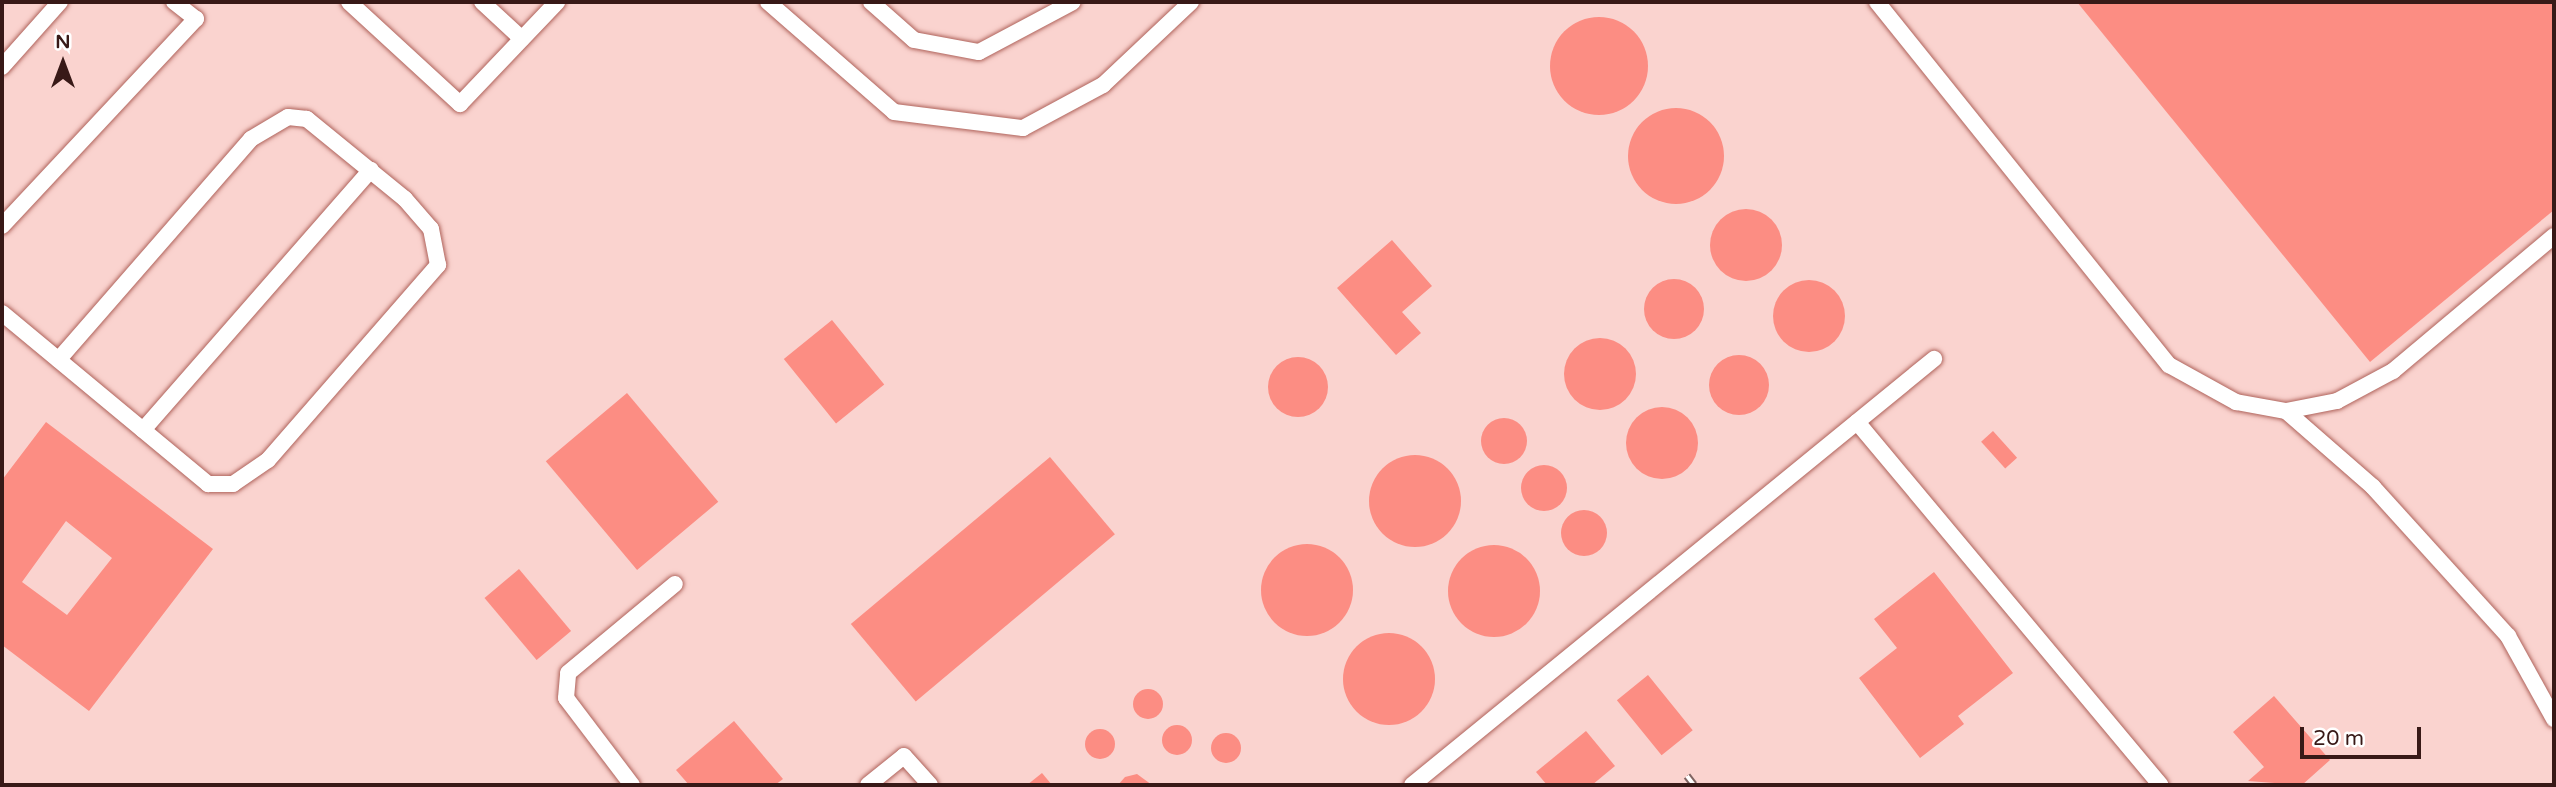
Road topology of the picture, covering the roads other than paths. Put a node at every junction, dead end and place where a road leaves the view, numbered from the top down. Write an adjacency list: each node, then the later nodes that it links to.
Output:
1 (60, 2): 12 (lane)
2 (174, 2): 14 (lane)
3 (349, 2): 11 (lane)
4 (482, 2): 11 (lane)
5 (557, 2): 11 (lane)
6 (768, 2): 9 (lane)
7 (871, 2): 8 (lane)
8 (1073, 2)
9 (1191, 2)
10 (1877, 2): 19 (lane)
11 (522, 39)
12 (2, 67)
13 (370, 170): 18 (lane); 21 (lane); 21 (lane)
14 (2, 226)
15 (2554, 236): 19 (lane)
16 (2, 313): 18 (lane)
17 (1934, 359): 20 (lane)
18 (58, 360): 21 (lane)
19 (2286, 411): 23 (lane)
20 (1857, 422): 27 (lane); 28 (lane)
21 (143, 430)
22 (675, 584): 24 (lane)
23 (2554, 719)
24 (632, 785)
25 (868, 785): 26 (lane)
26 (930, 785)
27 (1412, 785)
28 (2161, 785)

